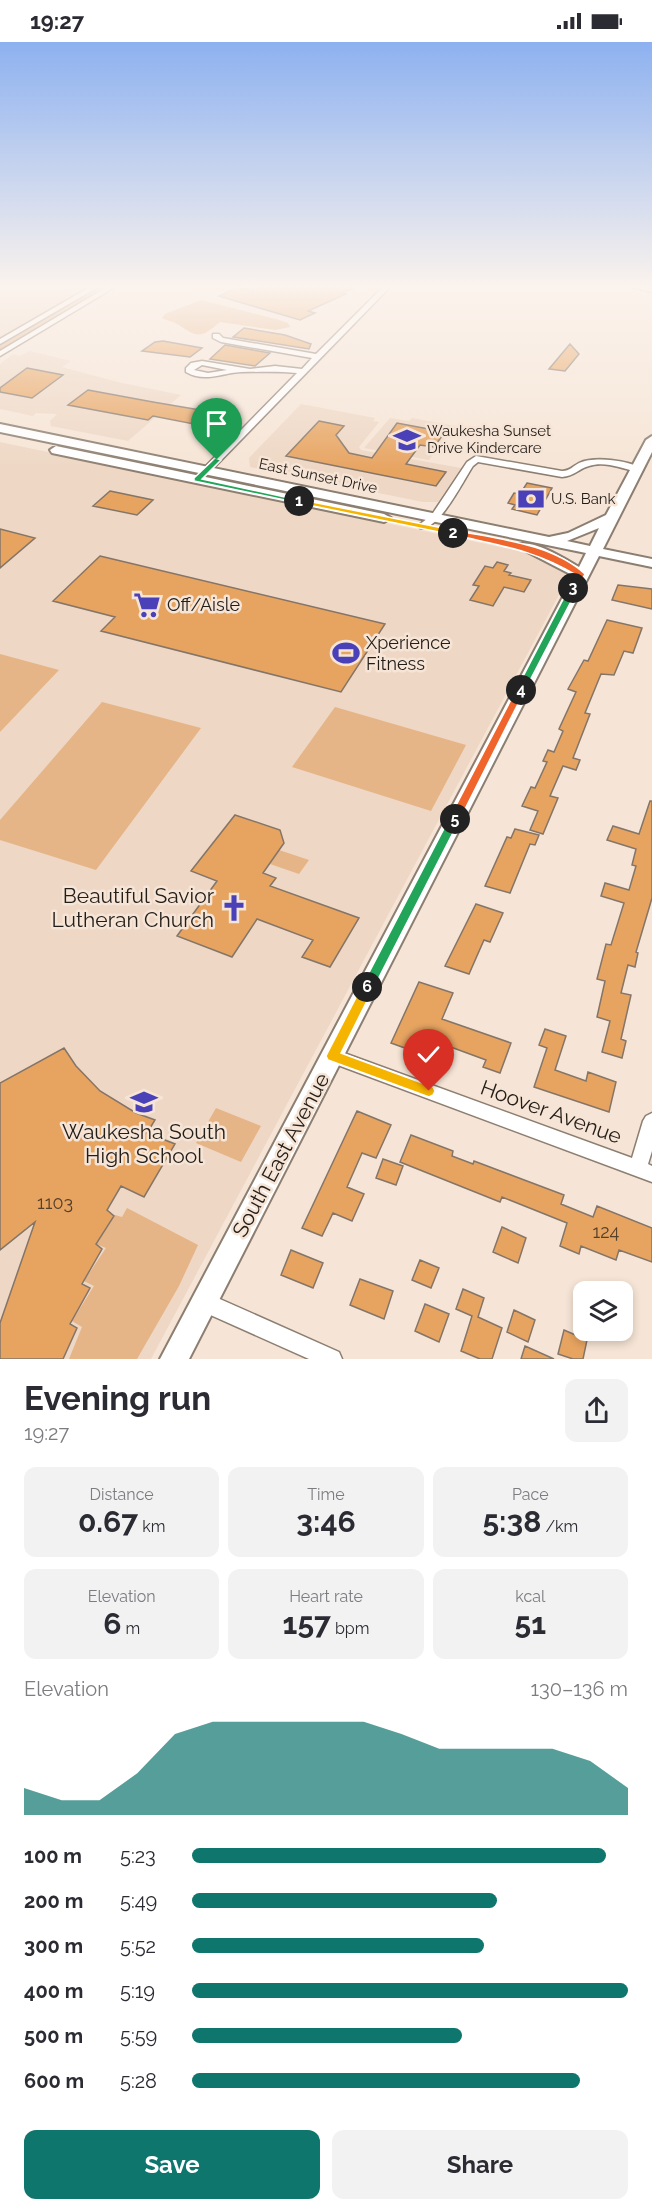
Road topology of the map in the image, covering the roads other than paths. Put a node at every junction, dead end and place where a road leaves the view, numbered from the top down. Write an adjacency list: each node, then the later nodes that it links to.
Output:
1 (270, 348): 3 (street)
2 (328, 348): 3 (street)
3 (320, 357): 5 (street)
4 (241, 370): 4 (street); 5 (street)
5 (305, 372): 10 (street)
6 (0, 428): 10 (main road, East Sunset Drive)
7 (0, 438): 11 (main road, East Sunset Drive)
8 (652, 440): 9 (main road, South East Avenue)
9 (637, 469): 12 (street); 13 (main road, South East Avenue)
10 (207, 470): 11 (street); 12 (main road, East Sunset Drive)
11 (197, 480): 14 (main road, East Sunset Drive)
12 (435, 518): 14 (street); 15 (main road, East Sunset Drive)
13 (608, 524): 15 (main road); 17 (main road, South East Avenue); 18 (main road)
14 (423, 526): 16 (main road, East Sunset Drive)
15 (545, 541): 17 (main road, East Sunset Drive)
16 (525, 547): 17 (main road, East Sunset Drive); 20 (main road)
17 (591, 555): 18 (main road); 19 (main road); 20 (main road, South East Avenue)
18 (652, 562)
19 (652, 573)
20 (580, 574): 21 (main road, South East Avenue)
21 (333, 1056): 23 (street, Hoover Avenue); 24 (main road, South East Avenue)
22 (652, 1121): 23 (street)
23 (645, 1171)
24 (204, 1302): 25 (main road, South East Avenue); 26 (street)
25 (174, 1359)
26 (332, 1359)

